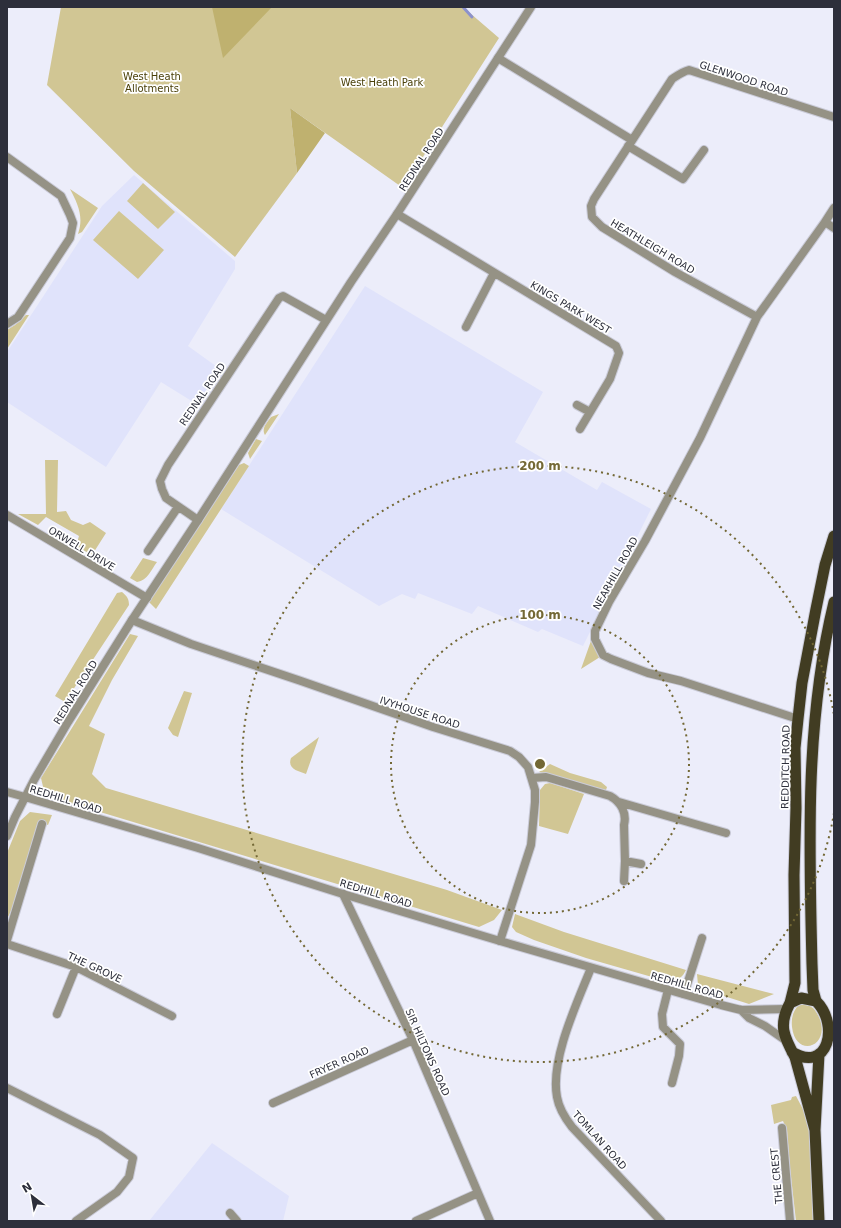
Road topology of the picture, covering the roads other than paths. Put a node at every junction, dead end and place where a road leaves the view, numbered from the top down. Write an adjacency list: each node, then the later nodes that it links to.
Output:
1 (531, 7): 2 (street, REDNAL ROAD)
2 (498, 58): 4 (street); 8 (street, REDNAL ROAD)
3 (834, 117): 4 (street, GLENWOOD ROAD)
4 (630, 143): 5 (street); 12 (street, HEATHLEIGH ROAD)
5 (704, 150)
6 (7, 157): 14 (street)
7 (834, 208): 9 (street)
8 (397, 214): 11 (street, KINGS PARK WEST); 13 (street, REDNAL ROAD)
9 (825, 222): 10 (street); 12 (street)
10 (834, 228)
11 (494, 273): 15 (street); 17 (street, KINGS PARK WEST)
12 (757, 317): 28 (street, NEARHILL ROAD)
13 (326, 320): 19 (street, REDNAL ROAD); 21 (street, REDNAL ROAD)
14 (7, 324)
15 (466, 327)
16 (577, 405): 17 (street)
17 (590, 412): 18 (street, KINGS PARK WEST)
18 (580, 429)
19 (178, 507): 21 (street, REDNAL ROAD); 23 (street)
20 (7, 515): 24 (street, ORWELL DRIVE)
21 (198, 520): 24 (street, REDNAL ROAD)
22 (834, 536): 28 (highway, REDDITCH ROAD)
23 (148, 551)
24 (147, 598): 26 (street, REDNAL ROAD)
25 (834, 602): 27 (highway)
26 (132, 620): 29 (street, IVYHOUSE ROAD); 31 (street, REDNAL ROAD)
27 (831, 631): 48 (highway)
28 (798, 720): 49 (highway, REDDITCH ROAD)
29 (532, 778): 32 (street); 42 (street, IVYHOUSE ROAD)
30 (7, 792): 31 (street, REDHILL ROAD)
31 (25, 797): 35 (street, REDNAL ROAD); 39 (street, REDHILL ROAD)
32 (619, 802): 34 (street); 36 (street)
33 (42, 824): 41 (street)
34 (726, 833)
35 (7, 836)
36 (625, 861): 37 (street); 38 (street)
37 (641, 864)
38 (624, 881)
39 (343, 894): 42 (street, REDHILL ROAD); 53 (street, SIR HILTONS ROAD)
40 (702, 938): 47 (street)
41 (7, 940)
42 (500, 941): 45 (street, REDHILL ROAD)
43 (7, 944): 44 (street, THE GROVE)
44 (76, 967): 51 (street); 52 (street, THE GROVE)
45 (591, 968): 46 (street, REDHILL ROAD); 69 (street, TOMLAN ROAD)
46 (668, 990): 47 (street, REDHILL ROAD); 58 (street)
47 (684, 994): 50 (street, REDHILL ROAD)
48 (816, 1001): 49 (highway); 55 (highway)
49 (788, 1006): 50 (street, REDHILL ROAD); 54 (highway)
50 (741, 1010): 54 (street, REDHILL ROAD)
51 (57, 1014)
52 (172, 1016)
53 (413, 1040): 60 (street, FRYER ROAD); 63 (street, SIR HILTONS ROAD)
54 (786, 1040): 56 (highway)
55 (831, 1040): 57 (highway)
56 (792, 1052): 57 (highway); 62 (highway)
57 (819, 1054): 62 (highway)
58 (672, 1083)
59 (7, 1088): 65 (street)
60 (273, 1103)
61 (782, 1128): 70 (street, THE CREST)
62 (815, 1130): 71 (highway)
63 (478, 1192): 67 (street); 68 (street, SIR HILTONS ROAD)
64 (230, 1213): 66 (street)
65 (76, 1221)
66 (237, 1221)
67 (416, 1221)
68 (490, 1221)
69 (661, 1221)
70 (790, 1221)
71 (819, 1221)

